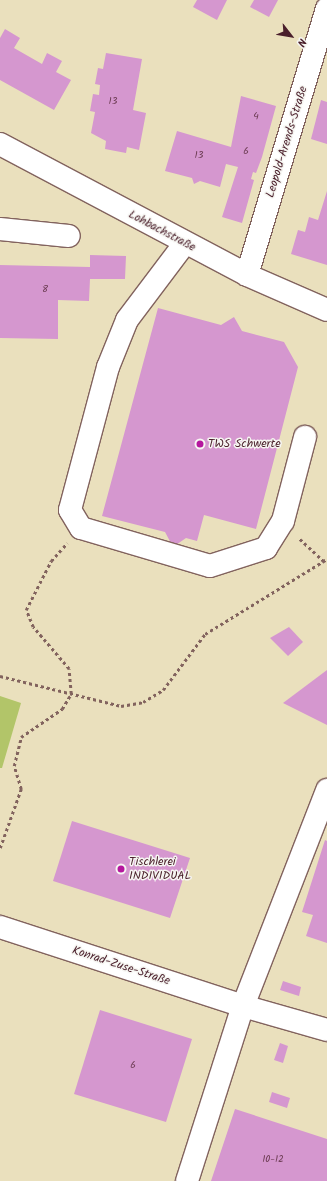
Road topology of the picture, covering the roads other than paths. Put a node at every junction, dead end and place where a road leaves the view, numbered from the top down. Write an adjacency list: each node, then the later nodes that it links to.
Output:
1 (327, 9): 6 (street, Leopold-Arends-Straße)
2 (0, 144): 5 (street, Lohbachstraße)
3 (0, 229): 4 (street)
4 (69, 236)
5 (185, 243): 6 (street, Lohbachstraße); 8 (street)
6 (247, 275): 7 (street, Lohbachstraße)
7 (327, 310)
8 (305, 437)
9 (327, 790): 11 (street)
10 (0, 927): 11 (street, Konrad-Zuse-Straße)
11 (243, 1006): 12 (street, Konrad-Zuse-Straße); 13 (street)
12 (327, 1030)
13 (187, 1181)

